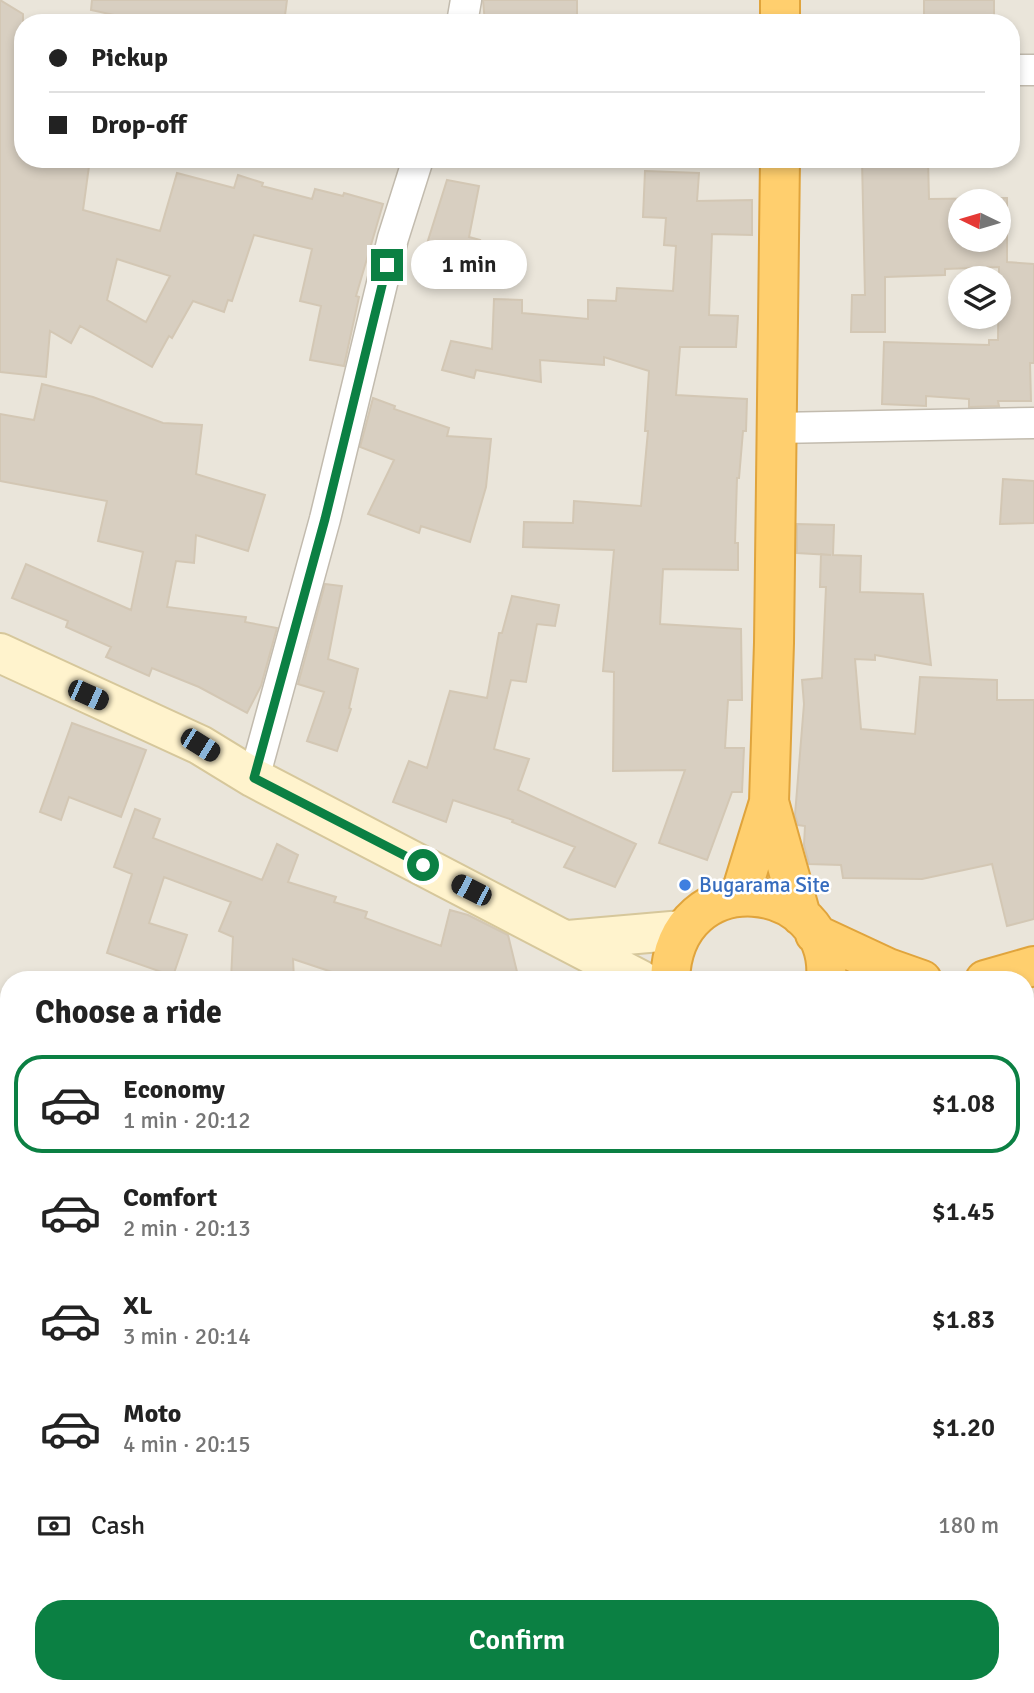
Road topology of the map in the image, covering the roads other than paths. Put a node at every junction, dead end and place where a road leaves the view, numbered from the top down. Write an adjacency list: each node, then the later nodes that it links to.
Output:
1 (415, 168): 6 (street)
2 (780, 168): 4 (highway)
3 (1034, 424): 4 (street)
4 (777, 428): 7 (highway)
5 (0, 653): 6 (main road)
6 (254, 778): 11 (main road)
7 (769, 802): 8 (highway); 9 (highway)
8 (740, 896): 9 (highway); 10 (highway)
9 (808, 925): 15 (highway); 16 (highway)
10 (683, 930): 11 (main road); 14 (highway)
11 (568, 940): 13 (main road)
12 (1034, 966): 17 (highway)
13 (625, 971)
14 (671, 971)
15 (826, 971)
16 (896, 971)
17 (1016, 971)

